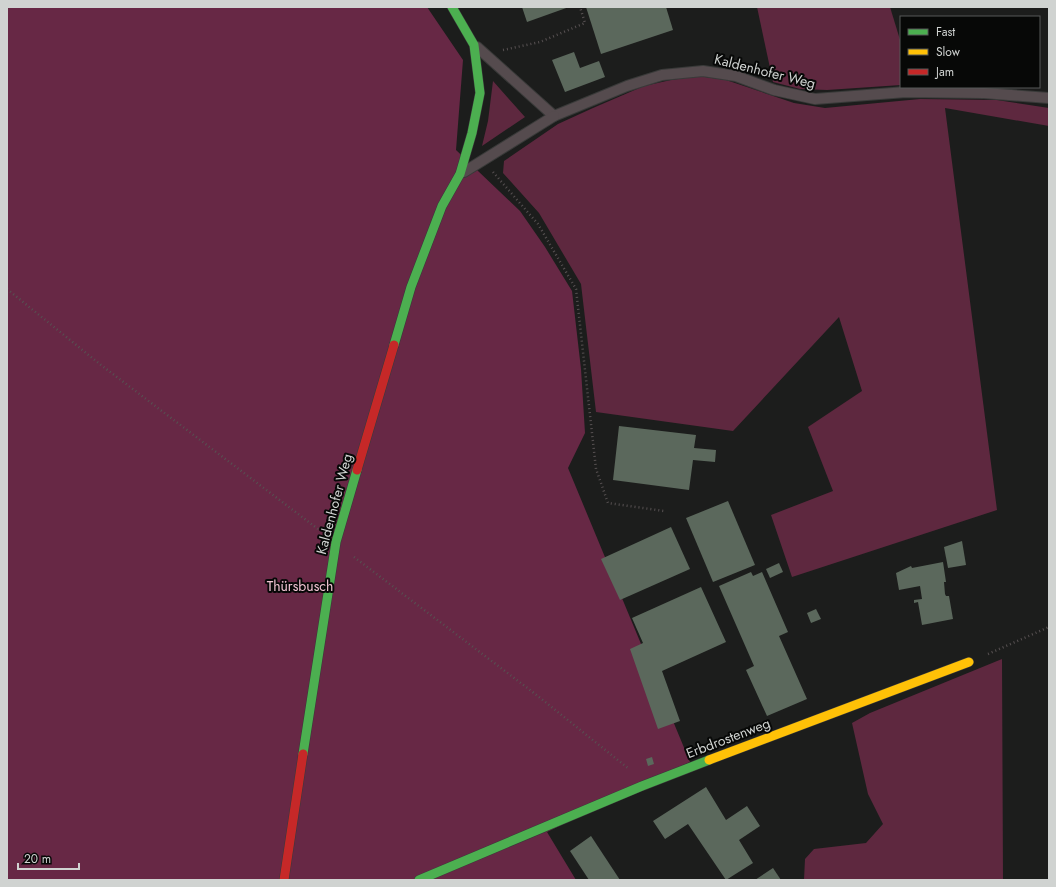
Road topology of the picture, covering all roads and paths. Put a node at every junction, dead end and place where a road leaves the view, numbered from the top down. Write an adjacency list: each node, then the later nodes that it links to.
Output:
1 (452, 7): 3 (street, Kaldenhofer Weg)
2 (580, 7): 4 (path)
3 (474, 45): 4 (lane, Kaldenhofer Weg); 8 (street, Kaldenhofer Weg)
4 (485, 54): 6 (lane, Kaldenhofer Weg)
5 (1049, 98): 6 (lane, Kaldenhofer Weg)
6 (554, 116): 7 (lane, Kaldenhofer Weg)
7 (482, 160): 8 (lane, Kaldenhofer Weg); 9 (path)
8 (460, 174): 12 (street, Kaldenhofer Weg)
9 (664, 511)
10 (1049, 627): 11 (path)
11 (969, 662): 13 (street, Erbdrostenweg)
12 (284, 880)
13 (419, 880)

